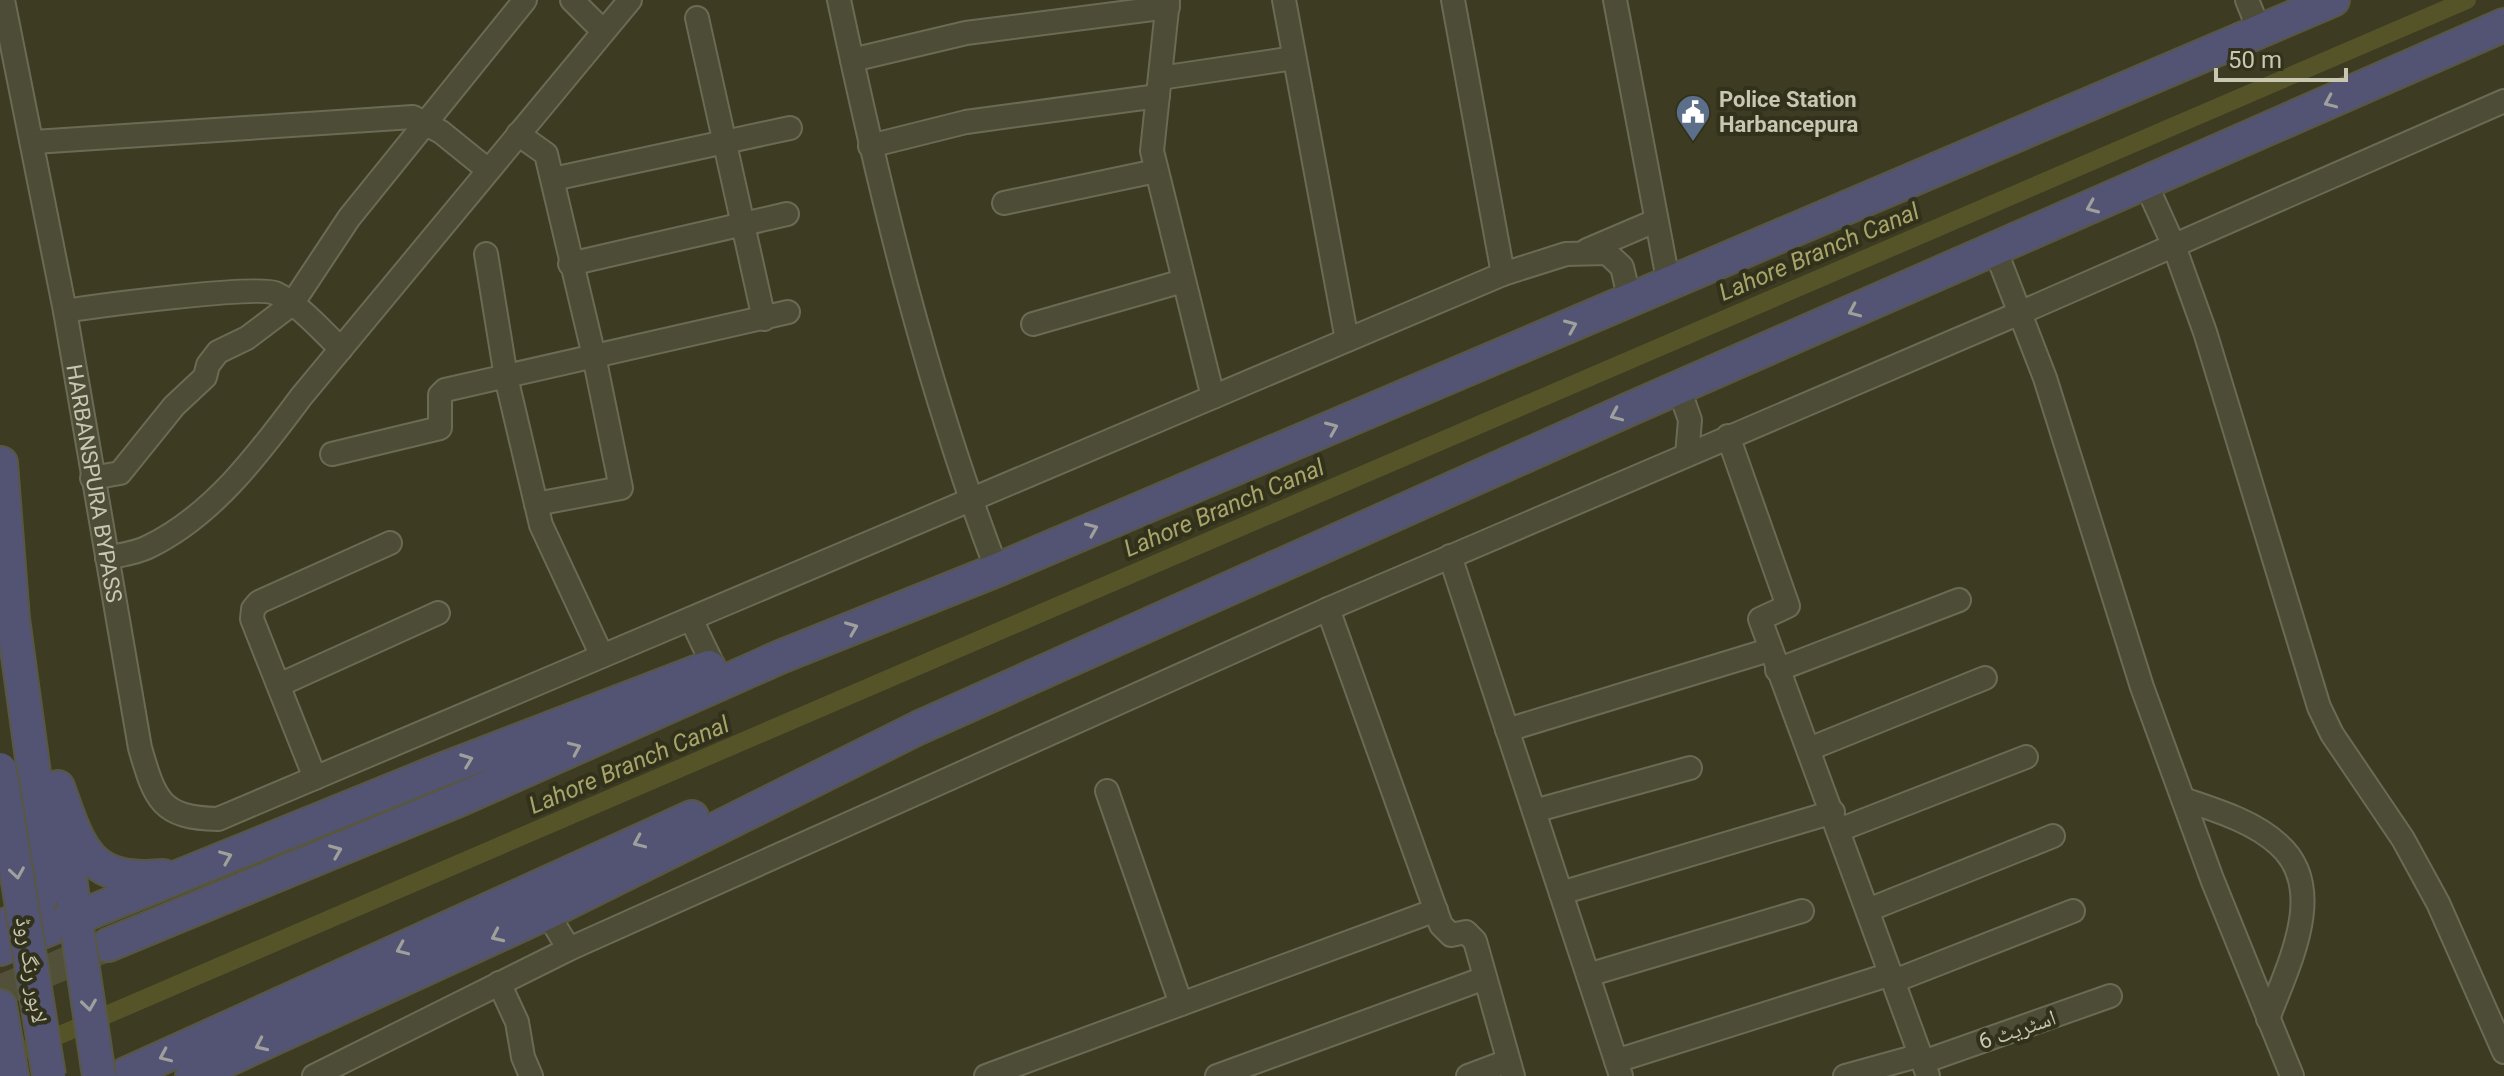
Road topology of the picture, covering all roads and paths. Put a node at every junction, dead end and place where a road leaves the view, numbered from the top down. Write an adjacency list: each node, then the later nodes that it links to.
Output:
1 (3, 0): 23 (street, HARBANSPURA BYPASS)
2 (525, 0): 20 (street)
3 (572, 0): 14 (street)
4 (630, 0): 14 (street)
5 (839, 0): 17 (street)
6 (1284, 0): 16 (street)
7 (1453, 0): 39 (street)
8 (1615, 0): 32 (street)
9 (2247, 0): 15 (street)
10 (2333, 0): 15 (highway)
11 (1168, 3): 17 (street); 18 (street)
12 (697, 18): 24 (street)
13 (2504, 25): 29 (highway, one-way to 29)
14 (603, 31): 22 (street)
15 (2260, 32): 41 (highway)
16 (1294, 58): 18 (street); 49 (street)
17 (852, 60): 25 (street)
18 (1159, 87): 25 (street); 27 (street)
19 (2504, 101): 34 (street)
20 (426, 124): 23 (street); 26 (street); 43 (street)
21 (790, 128): 24 (street)
22 (518, 134): 26 (street); 28 (street)
23 (34, 142): 44 (street, HARBANSPURA BYPASS)
24 (723, 143): 28 (street); 33 (street)
25 (870, 146): 60 (street)
26 (488, 170): 50 (street)
27 (1156, 171): 30 (street); 40 (street)
28 (553, 179): 38 (street)
29 (2146, 184): 34 (street); 35 (highway, one-way to 35)
30 (1004, 203)
31 (787, 214): 33 (street)
32 (1655, 221): 36 (street, HARBANSPURA BYPASS); 41 (street)
33 (741, 225): 38 (street); 47 (street)
34 (2174, 246): 46 (street); 108 (street)
35 (1995, 249): 46 (street); 53 (highway, one-way to 53)
36 (1582, 252): 39 (street, HARBANSPURA BYPASS); 42 (street)
37 (486, 254): 52 (street)
38 (570, 264): 51 (street)
39 (1503, 274): 49 (street, HARBANSPURA BYPASS)
40 (1183, 281): 48 (street); 54 (street)
41 (1669, 285): 42 (highway)
42 (1630, 301): 65 (highway, one-way to 42)
43 (292, 304): 44 (street); 50 (street); 59 (street)
44 (65, 311): 59 (street, HARBANSPURA BYPASS)
45 (788, 312): 47 (street)
46 (2022, 312): 55 (street); 85 (street)
47 (764, 319): 51 (street)
48 (1033, 324)
49 (1347, 340): 54 (street, HARBANSPURA BYPASS)
50 (341, 349): 64 (street)
51 (594, 356): 52 (street); 61 (street)
52 (506, 377): 56 (street); 61 (street)
53 (1679, 389): 57 (street); 76 (highway, one-way to 76)
54 (1213, 397): 60 (street, HARBANSPURA BYPASS)
55 (1728, 436): 57 (street); 72 (street)
56 (332, 454)
57 (1687, 455): 63 (street)
58 (1, 459): 83 (highway); 96 (highway)
59 (92, 478): 64 (street, HARBANSPURA BYPASS)
60 (970, 500): 65 (street); 69 (street, HARBANSPURA BYPASS)
61 (536, 504): 70 (street)
62 (390, 543): 75 (street)
63 (1450, 556): 67 (street); 77 (street)
64 (107, 558): 82 (street, HARBANSPURA BYPASS)
65 (997, 570): 71 (highway, one-way to 65)
66 (1959, 600): 72 (street)
67 (1328, 609): 91 (street); 99 (street)
68 (438, 613): 75 (street)
69 (691, 619): 70 (street, HARBANSPURA BYPASS); 73 (street)
70 (602, 656): 82 (street, HARBANSPURA BYPASS)
71 (780, 657): 73 (highway); 97 (highway, one-way to 71)
72 (1773, 660): 77 (street); 78 (street)
73 (713, 665): 89 (highway, one-way to 73)
74 (1985, 678): 78 (street)
75 (279, 685): 82 (street)
76 (918, 728): 95 (highway); 113 (highway, one-way to 113)
77 (1507, 730): 86 (street)
78 (1809, 749): 87 (street)
79 (2026, 757): 87 (street)
80 (1690, 768): 86 (street)
81 (0, 769): 115 (highway, لاہور رنگ روڈ, one-way to 115, bridge)
82 (315, 778)
83 (58, 787): 89 (highway); 97 (highway)
84 (1107, 791): 105 (street)
85 (2183, 799): 107 (street); 107 (street)
86 (1534, 811): 90 (street)
87 (1836, 821): 90 (street); 92 (street)
88 (2053, 836): 92 (street)
89 (185, 874): 97 (highway)
90 (1561, 893): 100 (street)
91 (1436, 910): 102 (street); 105 (street)
92 (1868, 910): 101 (street)
93 (1802, 911): 100 (street)
94 (2073, 911): 101 (street)
95 (547, 913): 99 (street); 110 (highway, one-way to 110)
96 (0, 927)
97 (87, 933): 98 (highway); 113 (highway, one-way to 113, bridge)
98 (0, 949)
99 (569, 949): 103 (street)
100 (1588, 975): 112 (street)
101 (1893, 977): 109 (street); 112 (street)
102 (1485, 978): 111 (street); 120 (street)
103 (499, 983): 117 (street); 118 (street)
104 (2110, 996): 109 (street, اسٹریٹ 6)
105 (1181, 1004): 119 (street)
106 (0, 1006): 114 (highway, لاہور رنگ روڈ)
107 (2268, 1019): 123 (street)
108 (2504, 1052)
109 (1924, 1064): 122 (street, اسٹریٹ 6)
110 (215, 1068): 116 (highway)
111 (1510, 1068): 121 (street)
112 (1618, 1068)
113 (112, 1075)
114 (12, 1076)
115 (49, 1076)
116 (192, 1076)
117 (314, 1076)
118 (531, 1076)
119 (986, 1076)
120 (1217, 1076)
121 (1468, 1076)
122 (1845, 1076)
123 (2292, 1076)

